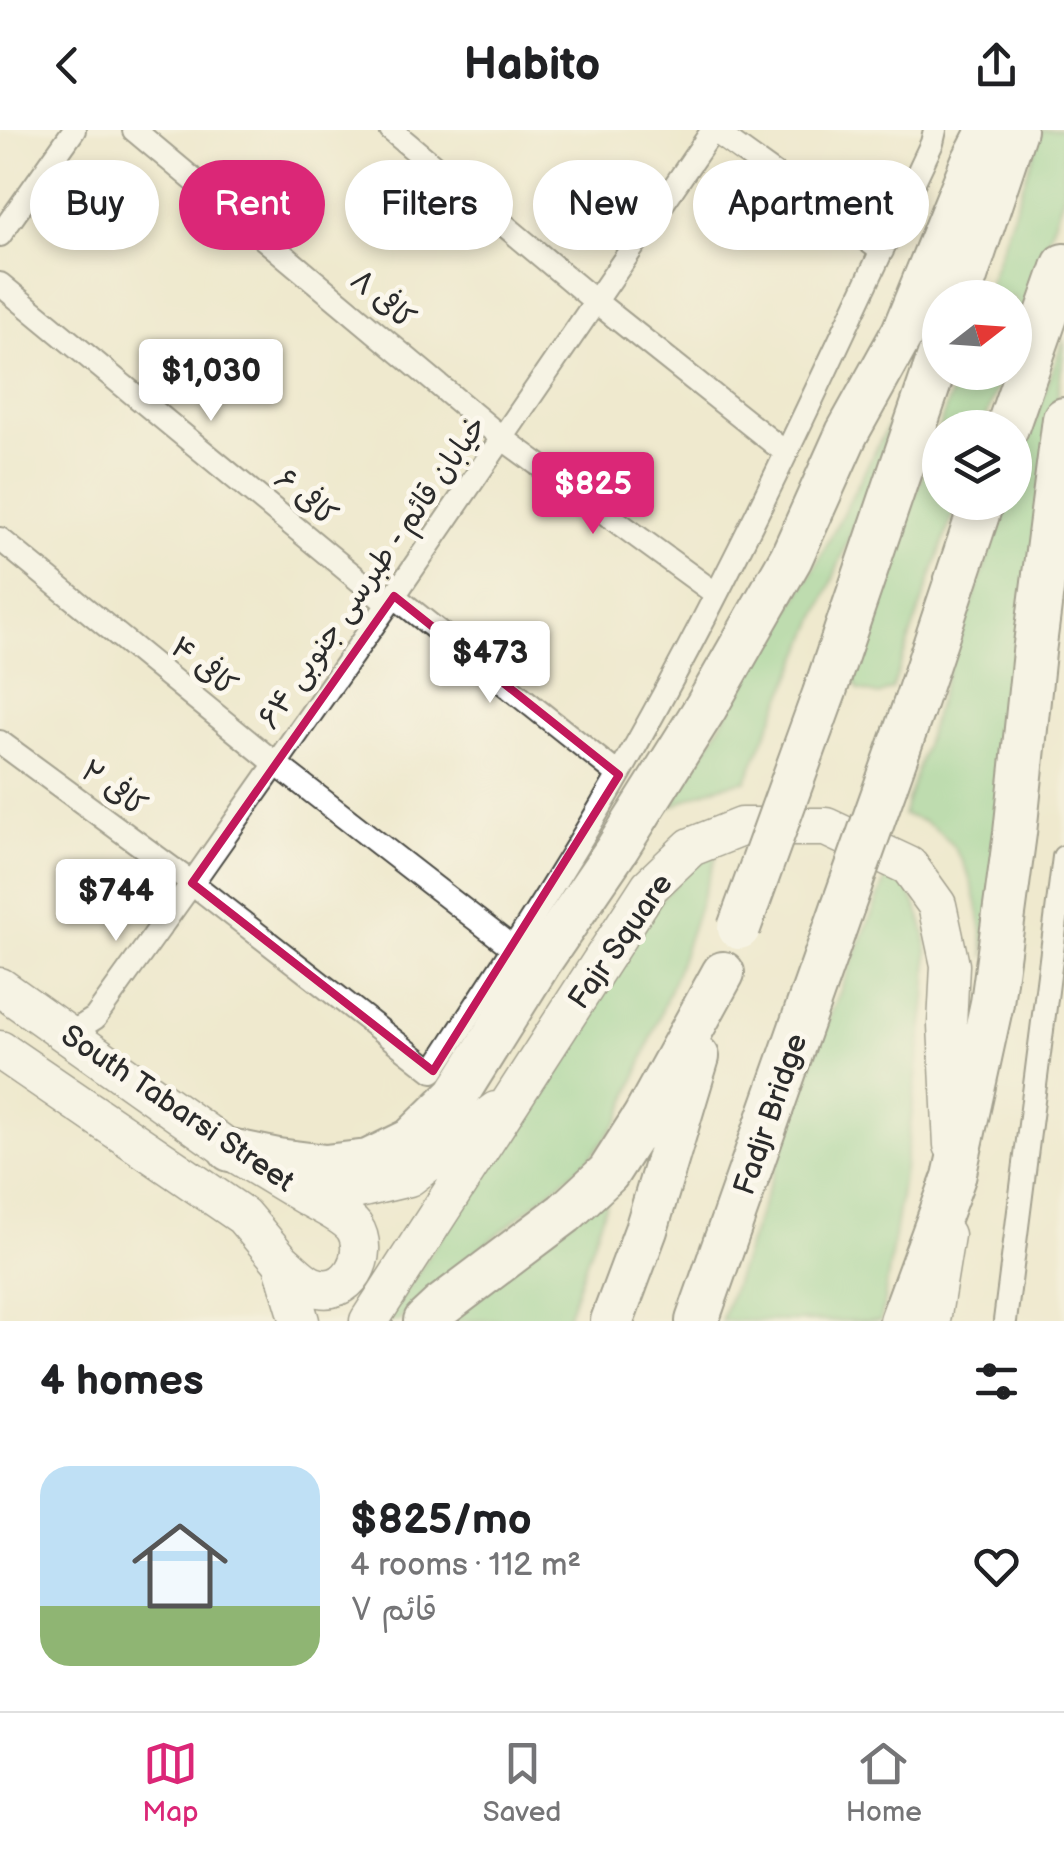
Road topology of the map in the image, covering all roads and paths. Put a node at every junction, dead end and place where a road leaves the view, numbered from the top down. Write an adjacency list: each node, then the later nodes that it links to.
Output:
1 (134, 130): 17 (street, کافی ۸)
2 (391, 130): 13 (street)
3 (936, 130): 9 (street)
4 (989, 130): 34 (highway)
5 (1015, 130): 11 (highway)
6 (71, 131): 8 (street)
7 (706, 133): 9 (street); 13 (street, خیابان قائم - طبرسی جنوبی ۶۴)
8 (0, 235)
9 (882, 251): 18 (street)
10 (1064, 265): 15 (highway)
11 (964, 280)
12 (0, 284): 22 (street, کافی ۶)
13 (595, 301): 17 (street, خیابان قائم - طبرسی جنوبی ۶۴); 18 (street)
14 (927, 390): 29 (highway, bridge)
15 (1013, 410)
16 (1064, 419): 35 (highway)
17 (502, 438): 21 (street, کافی ۸); 22 (street, خیابان قائم - طبرسی جنوبی ۶۴)
18 (786, 454): 21 (street)
19 (976, 520): 42 (highway, Fadjr Bridge, bridge)
20 (0, 539): 24 (street, کافی ۴)
21 (716, 594): 25 (street)
22 (391, 600): 24 (street, خیابان قائم - طبرسی جنوبی ۶۴); 25 (street, کافی ۶)
23 (0, 742): 27 (street, کافی ۲)
24 (276, 764): 27 (street, خیابان قائم - طبرسی جنوبی ۶۴); 28 (street, کافی ۴)
25 (619, 775): 28 (street)
26 (1064, 857): 45 (street)
27 (192, 882): 28 (street, کافی ۲); 31 (street, خیابان قائم - طبرسی جنوبی ۶۴)
28 (513, 948)
29 (722, 973): 40 (highway); 41 (highway)
30 (0, 987): 31 (main road, South Tabarsi Street)
31 (68, 1036): 34 (main road, South Tabarsi Street)
32 (0, 1050): 37 (main road, South Tabarsi Street)
33 (518, 1094): 35 (main road, Fajr Square); 36 (main road, South Tabarsi Street); 39 (main road, Fajr Square)
34 (230, 1150): 36 (main road, South Tabarsi Street)
35 (954, 1177): 43 (highway); 44 (main road, Fajr Square)
36 (298, 1191): 37 (main road)
37 (282, 1262): 38 (main road, South Tabarsi Street)
38 (300, 1321)
39 (369, 1321)
40 (424, 1321)
41 (612, 1321)
42 (698, 1321)
43 (901, 1321)
44 (931, 1321)
45 (1005, 1321)

